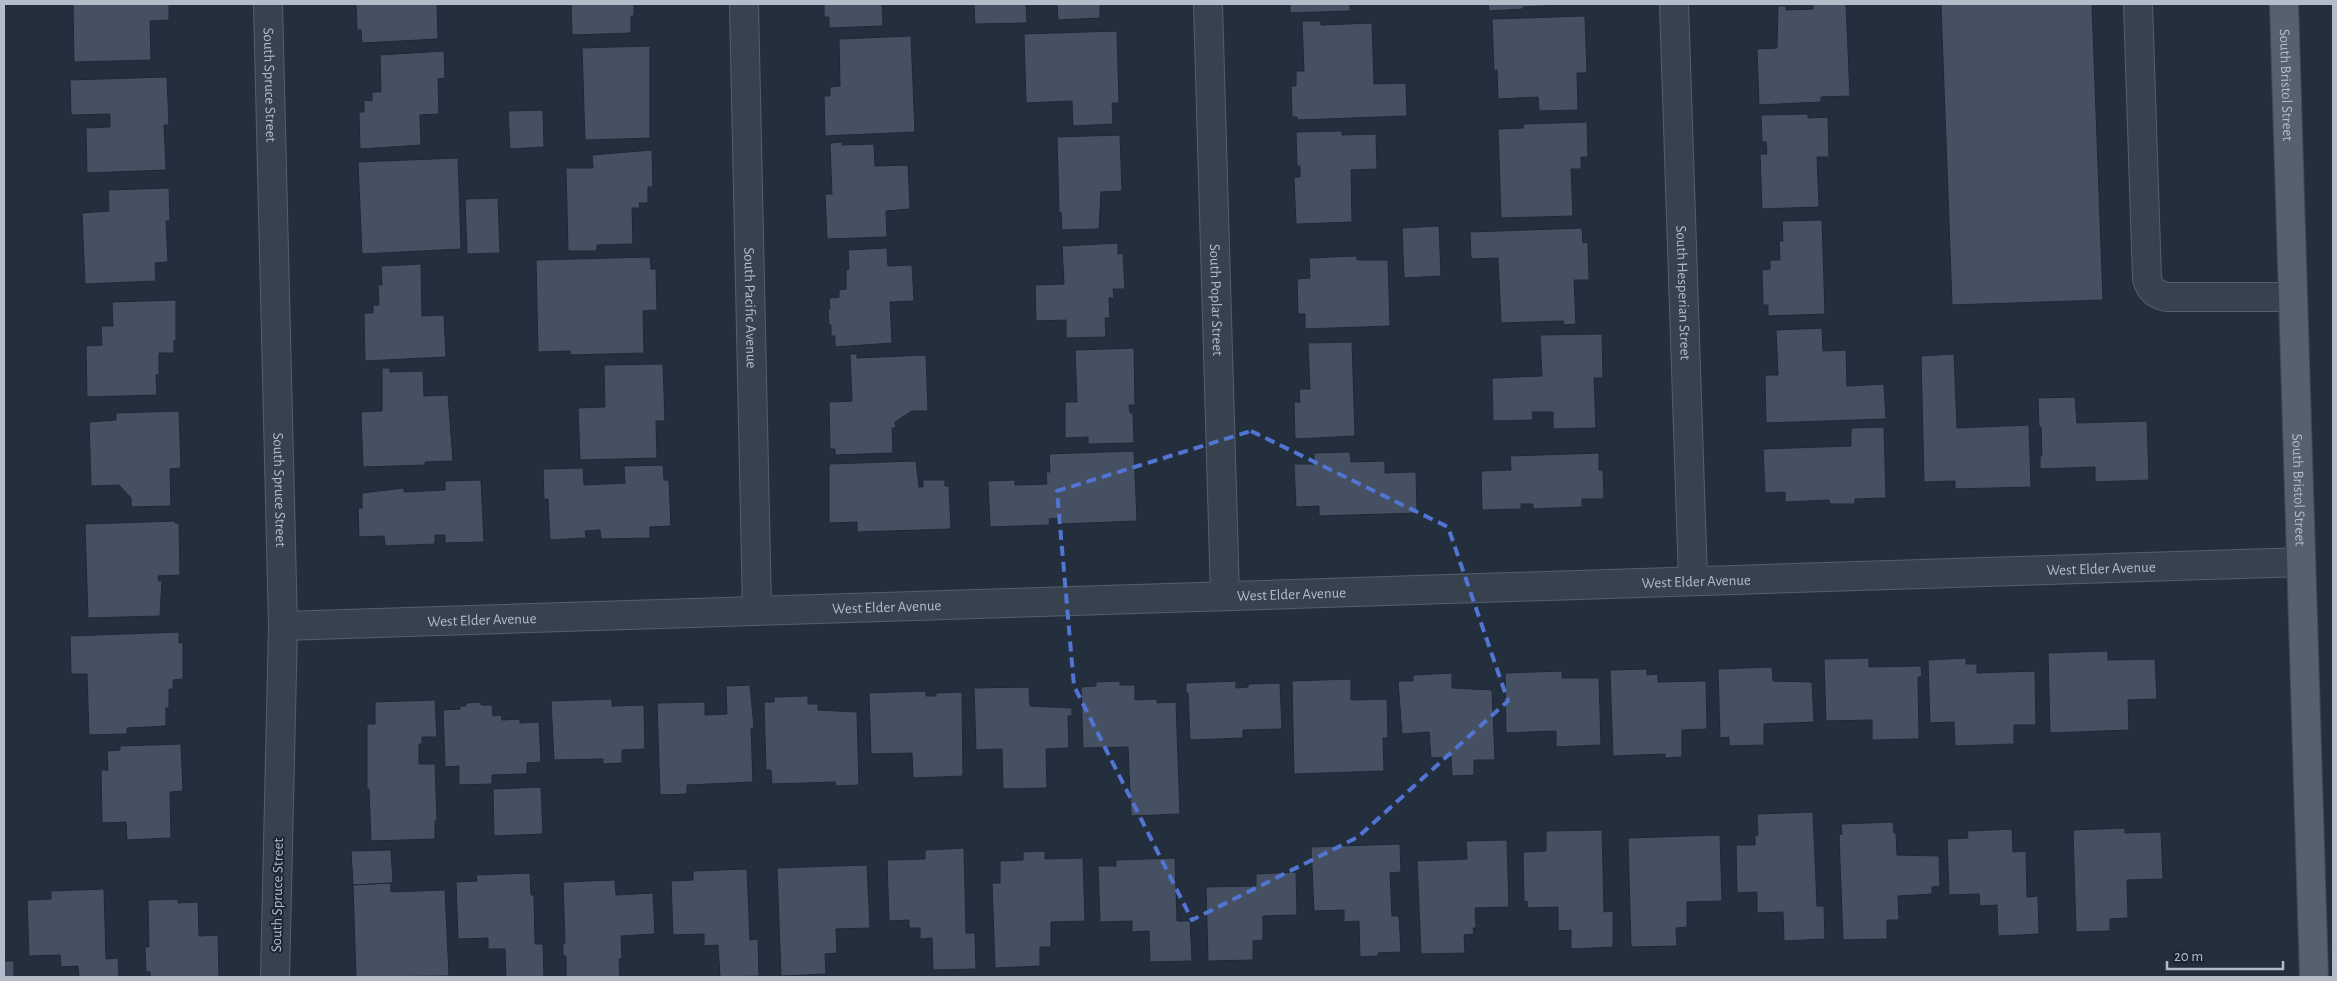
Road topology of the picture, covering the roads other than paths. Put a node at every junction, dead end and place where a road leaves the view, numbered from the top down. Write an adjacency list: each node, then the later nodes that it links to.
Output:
1 (268, 4): 12 (street, South Spruce Street)
2 (744, 4): 11 (street, South Pacific Avenue)
3 (1208, 4): 10 (street, South Poplar Street)
4 (1674, 4): 9 (street, South Hesperian Street)
5 (2138, 4): 7 (street)
6 (2284, 4): 7 (main road, South Bristol Street)
7 (2292, 297): 8 (main road, South Bristol Street)
8 (2301, 562): 9 (street, West Elder Avenue); 14 (main road, South Bristol Street)
9 (1693, 581): 10 (street, West Elder Avenue)
10 (1225, 596): 11 (street, West Elder Avenue)
11 (757, 610): 12 (street, West Elder Avenue)
12 (283, 626): 13 (street, South Spruce Street)
13 (275, 977)
14 (2314, 977)

